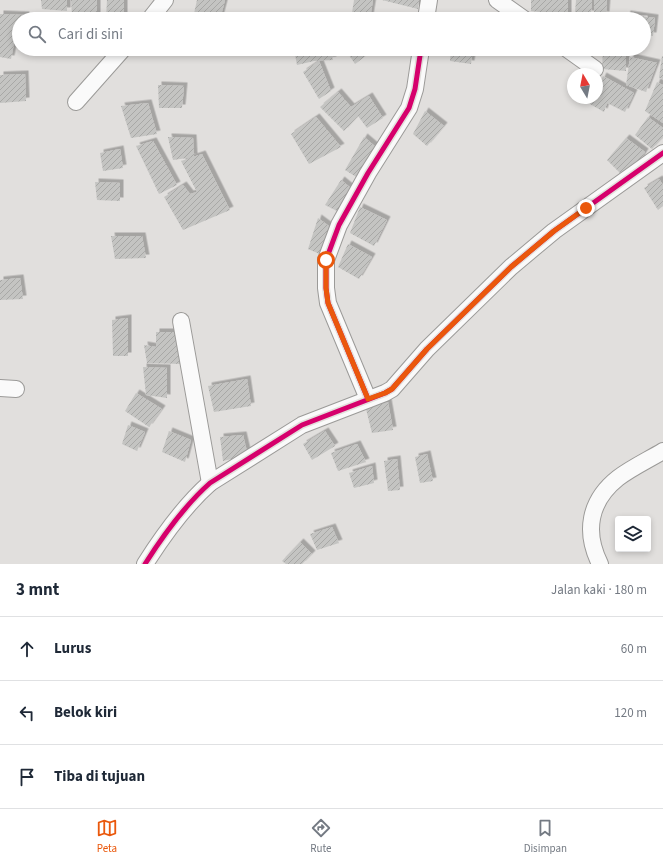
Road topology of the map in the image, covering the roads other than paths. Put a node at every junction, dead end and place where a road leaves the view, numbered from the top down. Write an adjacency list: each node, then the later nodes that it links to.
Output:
1 (165, 0): 4 (street)
2 (429, 0): 5 (street)
3 (497, 0): 6 (street)
4 (156, 12)
5 (427, 12)
6 (514, 12)
7 (117, 56): 11 (street)
8 (420, 56): 14 (street)
9 (577, 56): 10 (street)
10 (594, 68)
11 (76, 102)
12 (663, 153): 14 (street)
13 (181, 321): 16 (street)
14 (368, 399): 16 (street)
15 (663, 451): 18 (street)
16 (210, 483): 17 (street)
17 (146, 564)
18 (600, 564)

